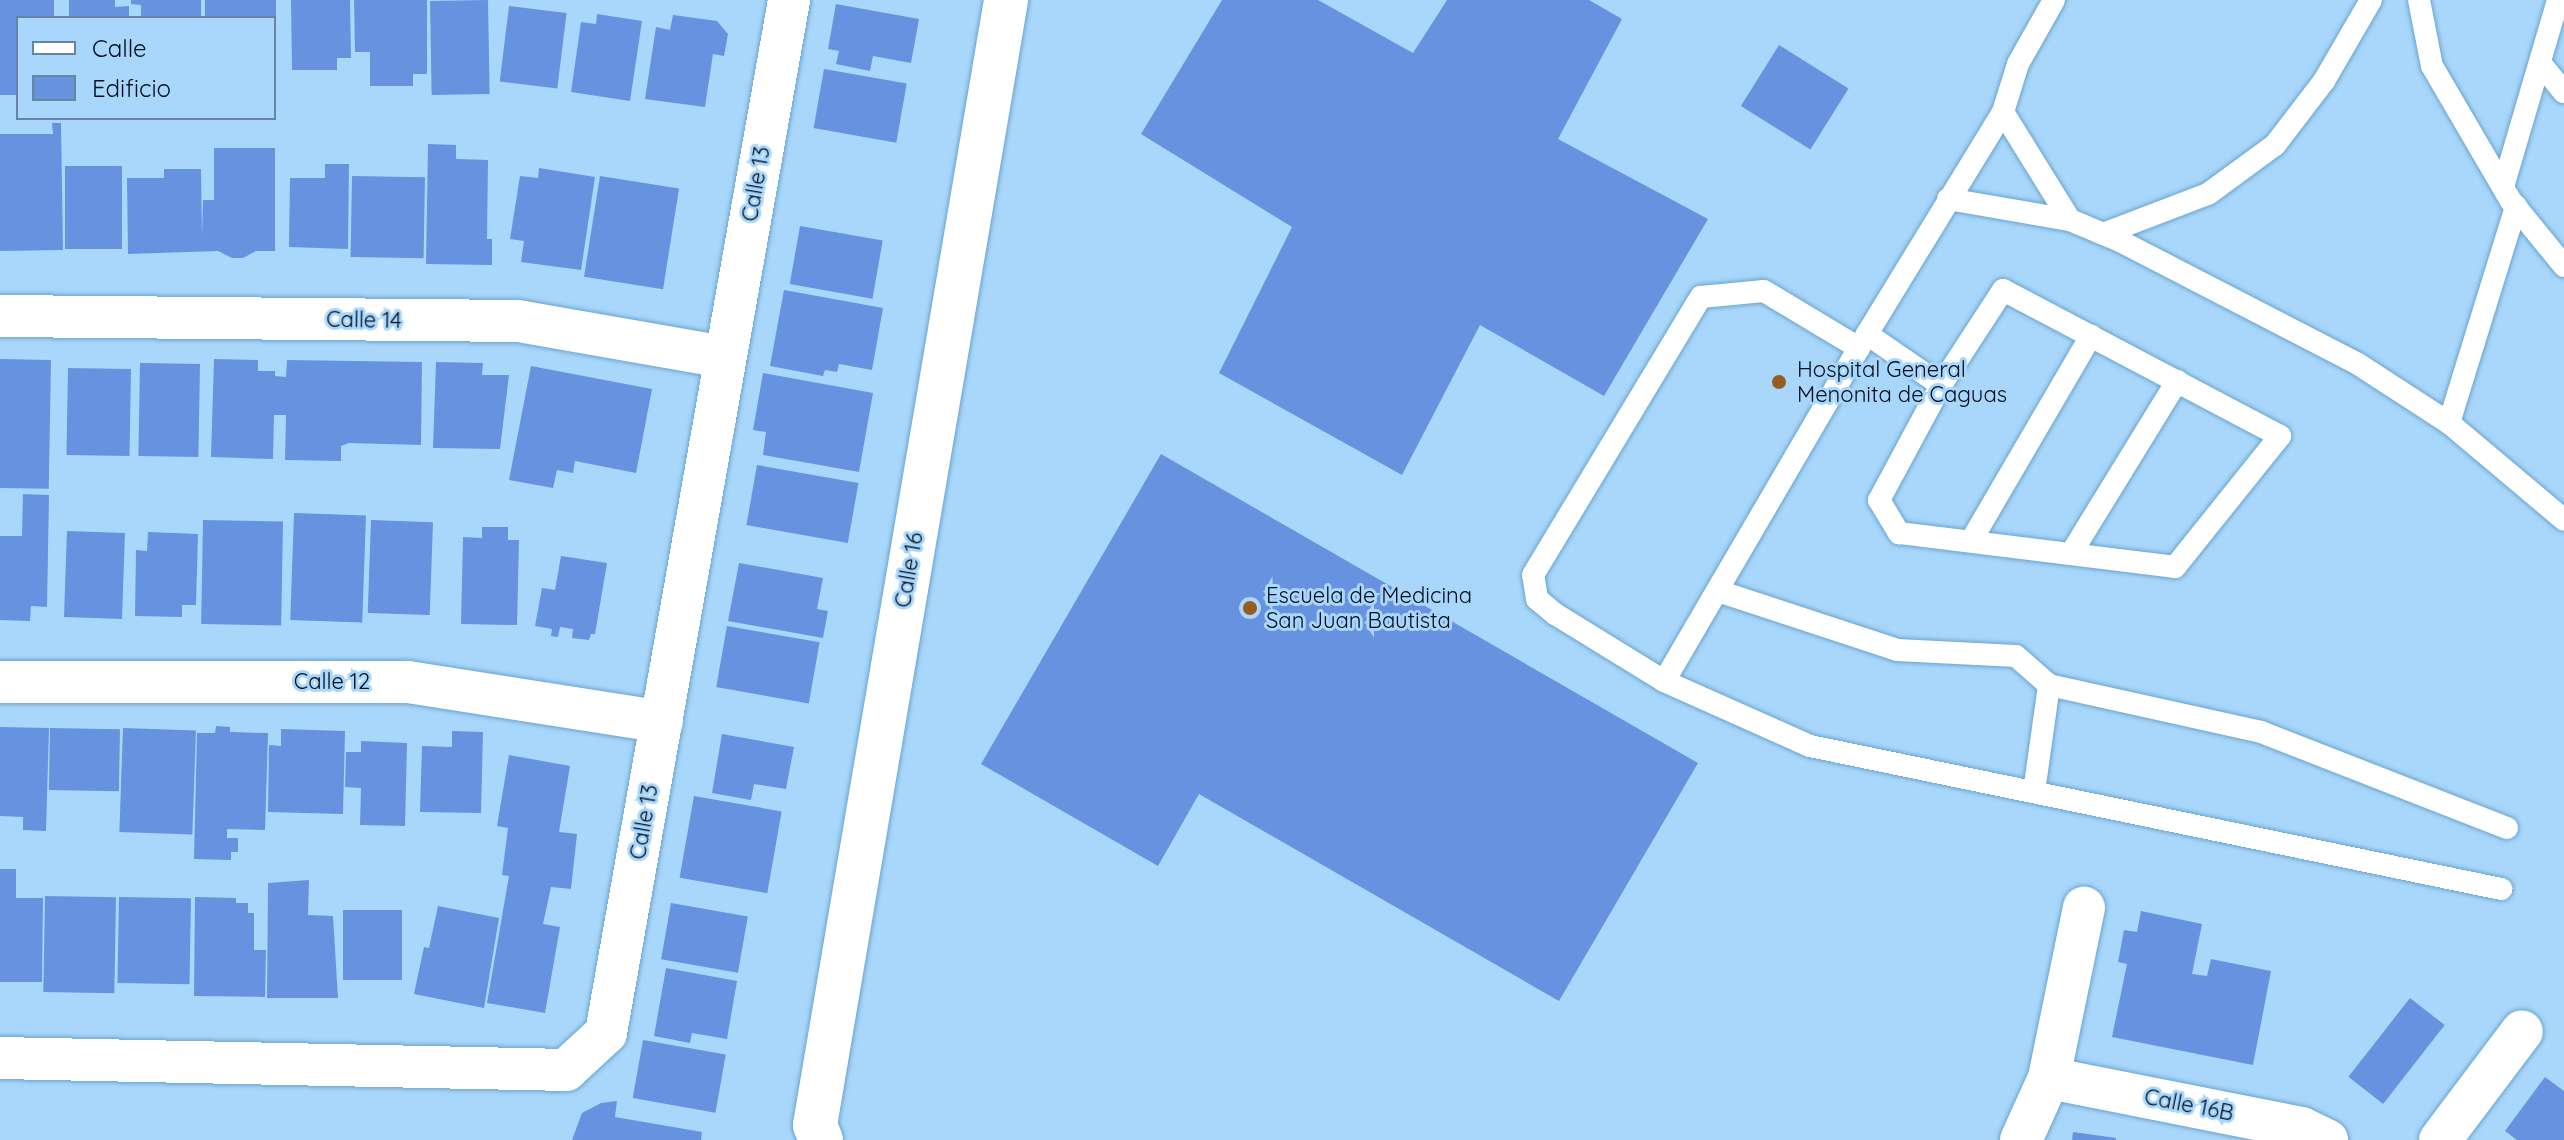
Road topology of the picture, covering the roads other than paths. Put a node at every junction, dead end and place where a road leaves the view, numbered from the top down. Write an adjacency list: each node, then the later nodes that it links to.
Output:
1 (789, 0): 19 (street, Calle 13)
2 (1006, 0): 38 (street, Calle 16)
3 (2054, 0): 9 (lane)
4 (2371, 0): 14 (lane)
5 (2419, 0): 10 (lane)
6 (2558, 0): 7 (lane)
7 (2541, 64): 8 (lane); 10 (lane)
8 (2564, 92)
9 (2003, 112): 11 (lane); 13 (lane)
10 (2503, 187): 12 (lane)
11 (1948, 199): 13 (lane); 18 (lane)
12 (2516, 206): 15 (lane); 22 (lane)
13 (2070, 220): 14 (lane)
14 (2103, 234): 22 (lane)
15 (2564, 266)
16 (0, 316): 19 (street, Calle 14)
17 (2091, 336): 20 (lane); 21 (lane); 24 (lane)
18 (1863, 341): 21 (lane); 26 (lane); 27 (lane)
19 (725, 357): 30 (street, Calle 13)
20 (2177, 381): 25 (lane); 25 (lane)
21 (1941, 385): 24 (lane)
22 (2449, 423): 23 (lane)
23 (2564, 520)
24 (1971, 541): 25 (lane)
25 (2072, 552)
26 (1718, 591): 27 (lane); 29 (lane)
27 (1664, 681): 31 (lane)
28 (0, 682): 30 (street, Calle 12)
29 (2049, 685): 31 (lane); 32 (lane)
30 (662, 722): 36 (street, Calle 13)
31 (2034, 792): 33 (lane)
32 (2507, 828)
33 (2501, 889)
34 (2084, 908): 37 (street)
35 (2522, 1031): 41 (street)
36 (0, 1058)
37 (2049, 1078): 39 (street); 40 (street, Calle 16B)
38 (821, 1140)
39 (2021, 1140)
40 (2327, 1140)
41 (2440, 1140)

